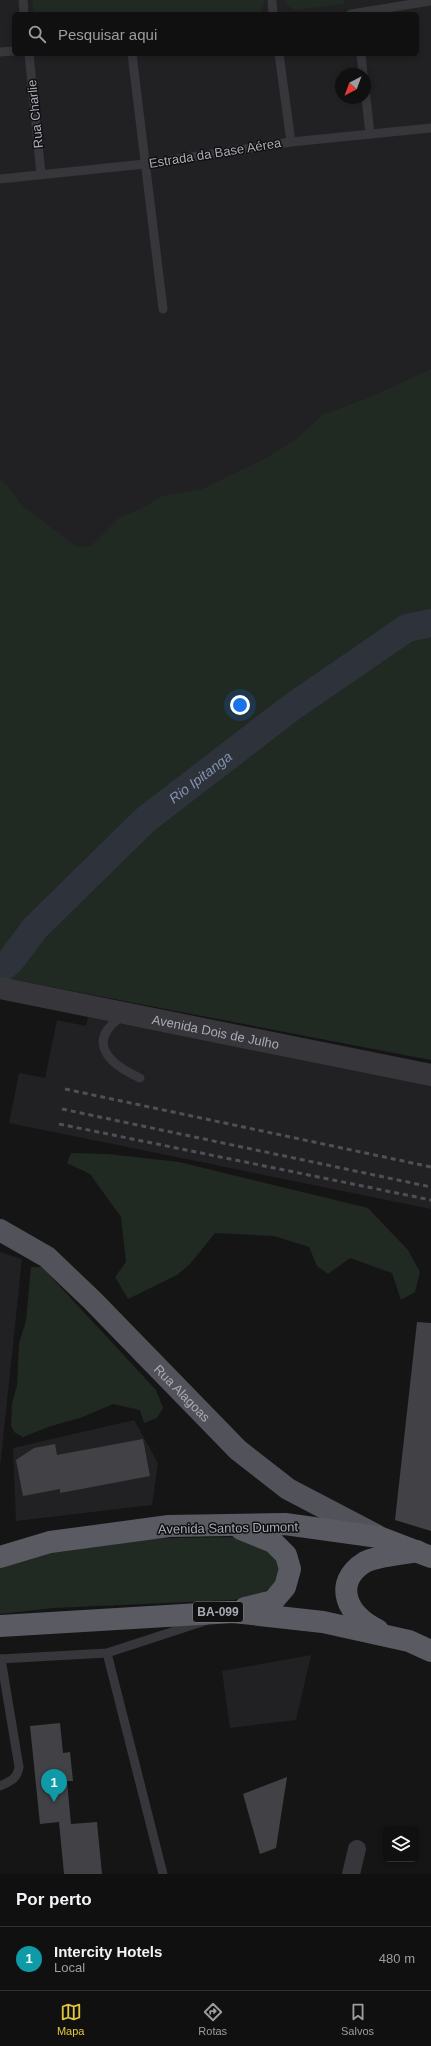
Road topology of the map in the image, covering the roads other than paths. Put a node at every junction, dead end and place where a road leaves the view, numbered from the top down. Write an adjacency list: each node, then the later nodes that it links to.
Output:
1 (22, 0): 4 (lane)
2 (272, 0): 5 (lane)
3 (431, 1): 6 (lane)
4 (24, 12)
5 (273, 12)
6 (368, 12)
7 (12, 51): 8 (lane)
8 (0, 52)
9 (29, 56): 19 (lane, Rua Charlie)
10 (132, 56): 18 (lane)
11 (279, 56): 17 (lane)
12 (361, 56): 13 (lane)
13 (362, 68)
14 (367, 104): 16 (lane)
15 (431, 128): 16 (lane, Estrada da Base Aérea)
16 (370, 134): 17 (lane, Estrada da Base Aérea)
17 (291, 142): 18 (lane, Estrada da Base Aérea)
18 (145, 164): 19 (lane, Estrada da Base Aérea); 21 (lane)
19 (41, 174): 20 (lane, Estrada da Base Aérea)
20 (0, 179)
21 (163, 309)
22 (0, 988): 23 (street, Avenida Dois de Julho)
23 (126, 1012): 24 (street, Avenida Dois de Julho); 25 (lane)
24 (431, 1075)
25 (140, 1078)
26 (0, 1230): 28 (main road, Rua Alagoas)
27 (226, 1526): 28 (highway, Avenida Santos Dumont); 30 (highway, Avenida Santos Dumont); 31 (highway)
28 (379, 1536): 29 (highway, Avenida Santos Dumont)
29 (424, 1554): 33 (highway)
30 (0, 1557)
31 (232, 1612): 32 (highway, BA-099); 33 (highway, BA-099); 35 (lane)
32 (0, 1626)
33 (409, 1641): 34 (highway, BA-099)
34 (431, 1651)
35 (107, 1653): 36 (lane); 39 (lane)
36 (1, 1659): 37 (lane)
37 (0, 1786)
38 (357, 1849): 40 (street)
39 (162, 1874)
40 (351, 1874)

